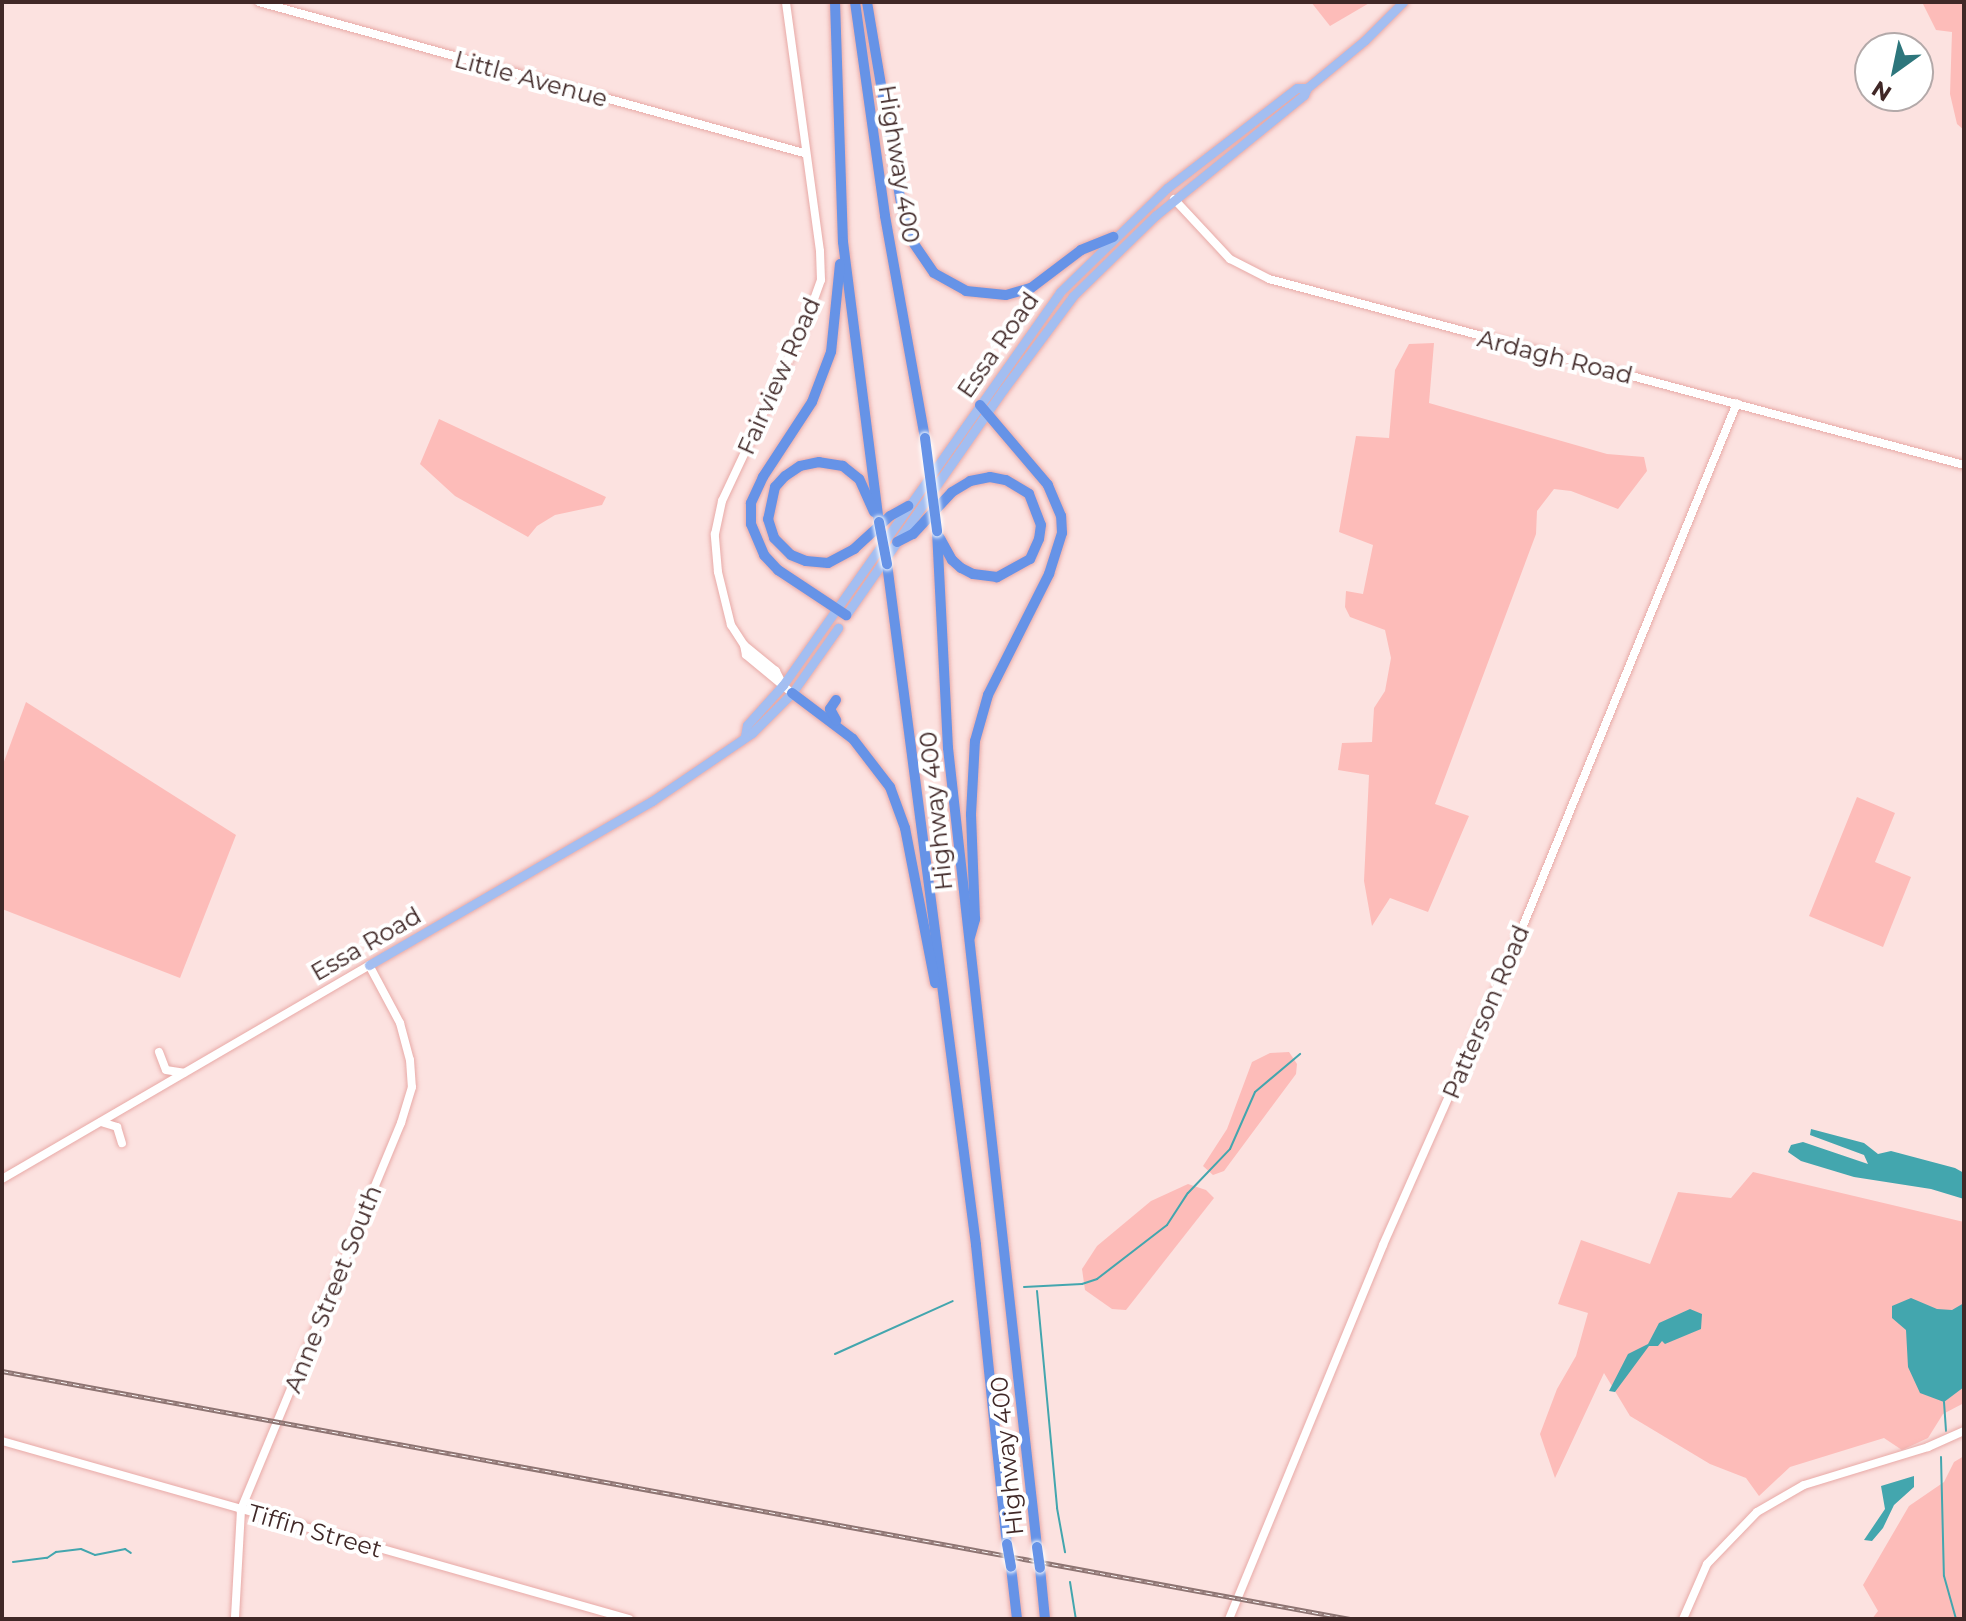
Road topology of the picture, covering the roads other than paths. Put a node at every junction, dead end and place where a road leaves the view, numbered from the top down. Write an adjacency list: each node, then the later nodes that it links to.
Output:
1 (259, 2): 8 (street, Little Avenue)
2 (786, 2): 8 (street, Fairview Road)
3 (835, 2): 11 (highway, Highway 400)
4 (855, 2): 17 (highway, Highway 400, bridge)
5 (867, 2): 10 (highway)
6 (1403, 2): 7 (main road, Essa Road)
7 (1307, 88): 9 (main road, Essa Road); 10 (main road, Essa Road)
8 (804, 153): 22 (street, Fairview Road)
9 (1174, 199): 12 (street, Ardagh Road); 13 (main road, Essa Road)
10 (1113, 237): 13 (main road, Essa Road)
11 (843, 242): 16 (highway, Highway 400); 19 (highway)
12 (1737, 403): 14 (street, Ardagh Road); 42 (street, Patterson Road)
13 (984, 409): 15 (main road, Essa Road); 18 (main road, Essa Road); 27 (highway)
14 (1964, 465)
15 (908, 506): 16 (highway); 19 (main road, Essa Road)
16 (879, 522): 29 (highway, Highway 400, bridge)
17 (937, 531): 18 (highway); 27 (highway, Highway 400)
18 (897, 542): 20 (main road, Essa Road)
19 (836, 609): 20 (highway); 22 (main road, Essa Road)
20 (846, 615): 21 (street, Essa Road)
21 (838, 628): 23 (main road, Essa Road)
22 (783, 685): 23 (street); 25 (main road, Essa Road)
23 (792, 693): 25 (main road, Essa Road); 26 (highway)
24 (836, 700): 26 (highway)
25 (745, 736): 28 (main road, Essa Road)
26 (853, 739): 29 (highway)
27 (969, 942): 41 (highway, Highway 400, bridge)
28 (369, 965): 31 (street, Essa Road); 37 (street, Anne Street South)
29 (947, 1039): 40 (highway, Highway 400, bridge)
30 (159, 1052): 31 (street)
31 (185, 1073): 32 (street, Essa Road)
32 (100, 1122): 33 (street); 34 (street, Essa Road)
33 (122, 1143)
34 (2, 1179)
35 (1964, 1431): 43 (street)
36 (2, 1441): 37 (street, Tiffin Street)
37 (241, 1510): 38 (street, Anne Street South); 39 (street, Tiffin Street)
38 (235, 1619)
39 (629, 1619)
40 (1017, 1619)
41 (1045, 1619)
42 (1229, 1619)
43 (1683, 1619)

